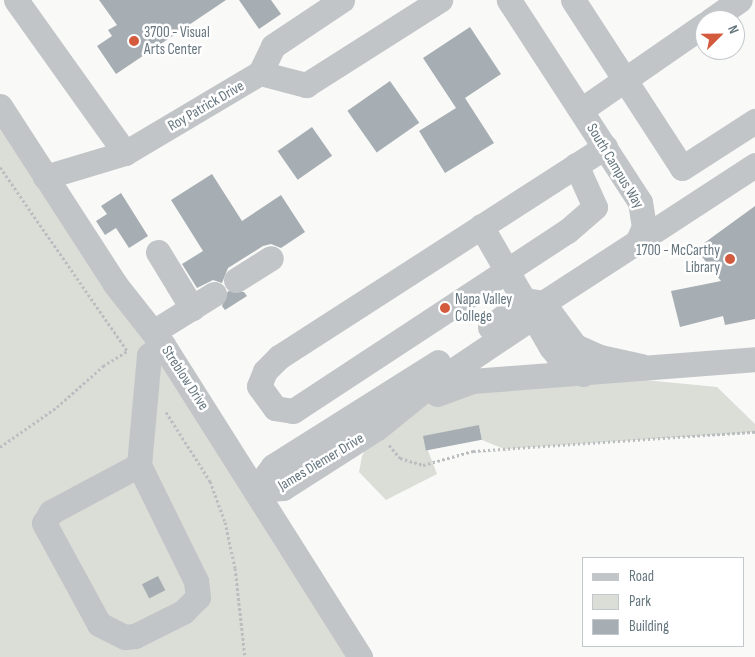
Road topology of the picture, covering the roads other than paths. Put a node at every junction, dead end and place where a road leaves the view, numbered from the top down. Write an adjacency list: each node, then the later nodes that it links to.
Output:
1 (16, 0): 16 (street)
2 (440, 0): 9 (street)
3 (509, 0): 12 (street, South Campus Way)
4 (573, 0): 10 (street)
5 (740, 0): 7 (street)
6 (327, 4): 9 (street, Roy Patrick Drive)
7 (726, 10)
8 (695, 31): 10 (street)
9 (260, 73): 16 (street, Roy Patrick Drive)
10 (624, 79): 12 (street); 13 (street)
11 (0, 106): 14 (street, Streblow Drive)
12 (581, 110): 15 (street, South Campus Way)
13 (755, 122)
14 (9, 139): 19 (street, Streblow Drive)
15 (605, 147): 17 (street); 21 (street, South Campus Way)
16 (125, 153): 19 (street, Roy Patrick Drive)
17 (576, 165): 20 (street); 24 (street)
18 (755, 165): 21 (street)
19 (46, 177): 29 (street, Streblow Drive)
20 (481, 226): 24 (street); 24 (street)
21 (637, 242): 27 (street)
22 (158, 252): 28 (street)
23 (271, 258): 25 (street)
24 (508, 269): 27 (street)
25 (236, 280)
26 (214, 294): 28 (street)
27 (533, 307): 31 (street); 32 (street); 33 (street, James Diemer Drive); 35 (street, James Diemer Drive)
28 (192, 308): 29 (street)
29 (155, 344): 34 (street); 35 (street, Streblow Drive)
30 (755, 359): 31 (street)
31 (641, 366): 32 (street)
32 (583, 374): 33 (street)
33 (385, 422): 35 (street, James Diemer Drive)
34 (139, 465): 34 (street)
35 (255, 490): 36 (street, Streblow Drive)
36 (360, 657)

